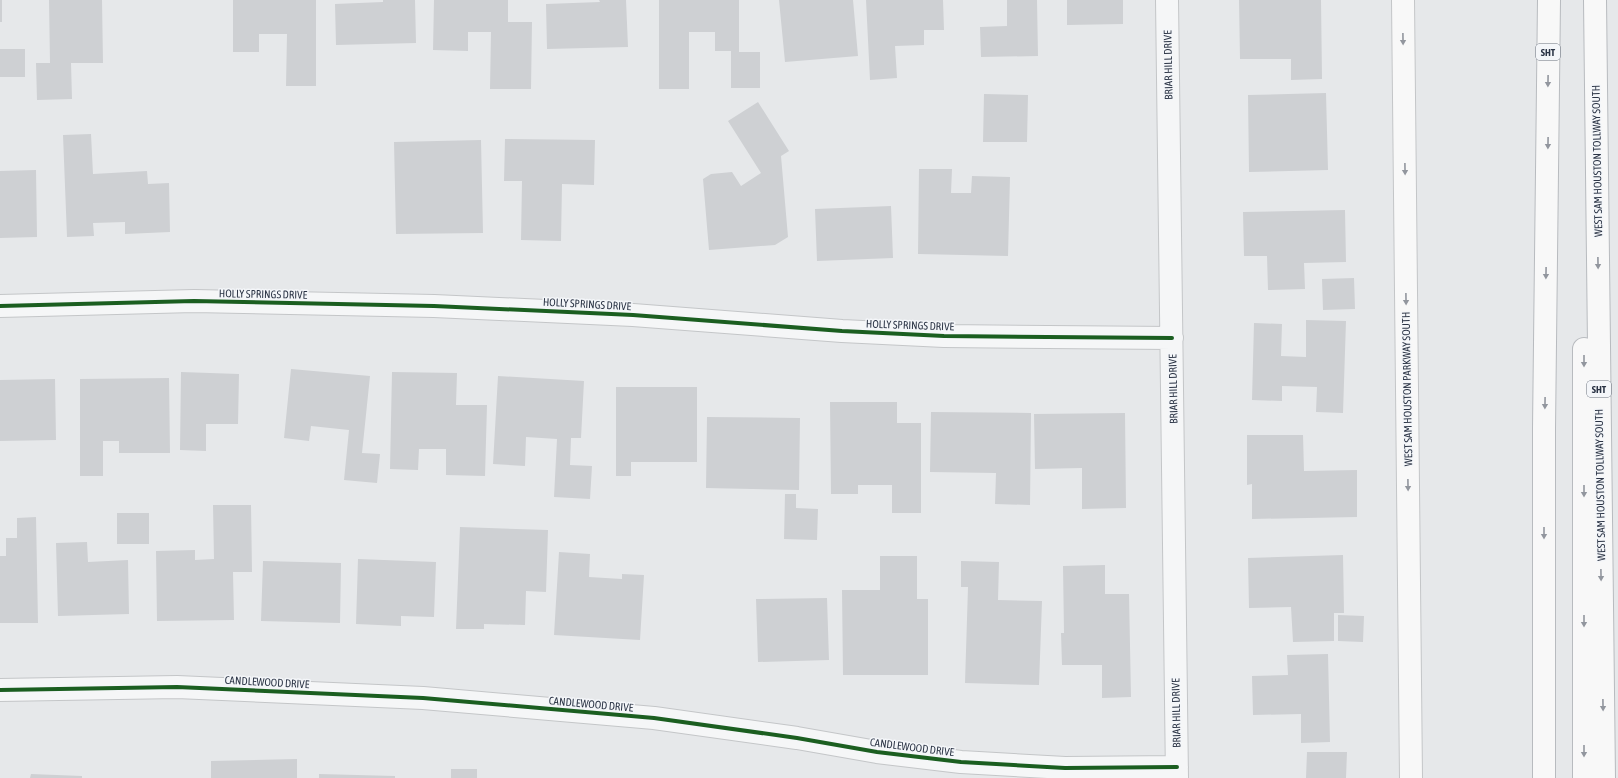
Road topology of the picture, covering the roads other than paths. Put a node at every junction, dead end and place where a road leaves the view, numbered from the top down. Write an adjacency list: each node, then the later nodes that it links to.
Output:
1 (1167, 0): 7 (street, BRIAR HILL DRIVE)
2 (1403, 0): 10 (main road, WEST SAM HOUSTON PARKWAY SOUTH, one-way to 10)
3 (1549, 0): 11 (main road, SHT, one-way to 11)
4 (1584, 0): 12 (main road, SHT, one-way to 12)
5 (1595, 0): 13 (main road, WEST SAM HOUSTON TOLLWAY SOUTH / SHT, one-way to 13)
6 (0, 306): 7 (street, HOLLY SPRINGS DRIVE)
7 (1172, 338): 9 (street, BRIAR HILL DRIVE)
8 (0, 690): 9 (street, CANDLEWOOD DRIVE)
9 (1177, 773)
10 (1411, 778)
11 (1544, 778)
12 (1584, 778)
13 (1604, 778)

